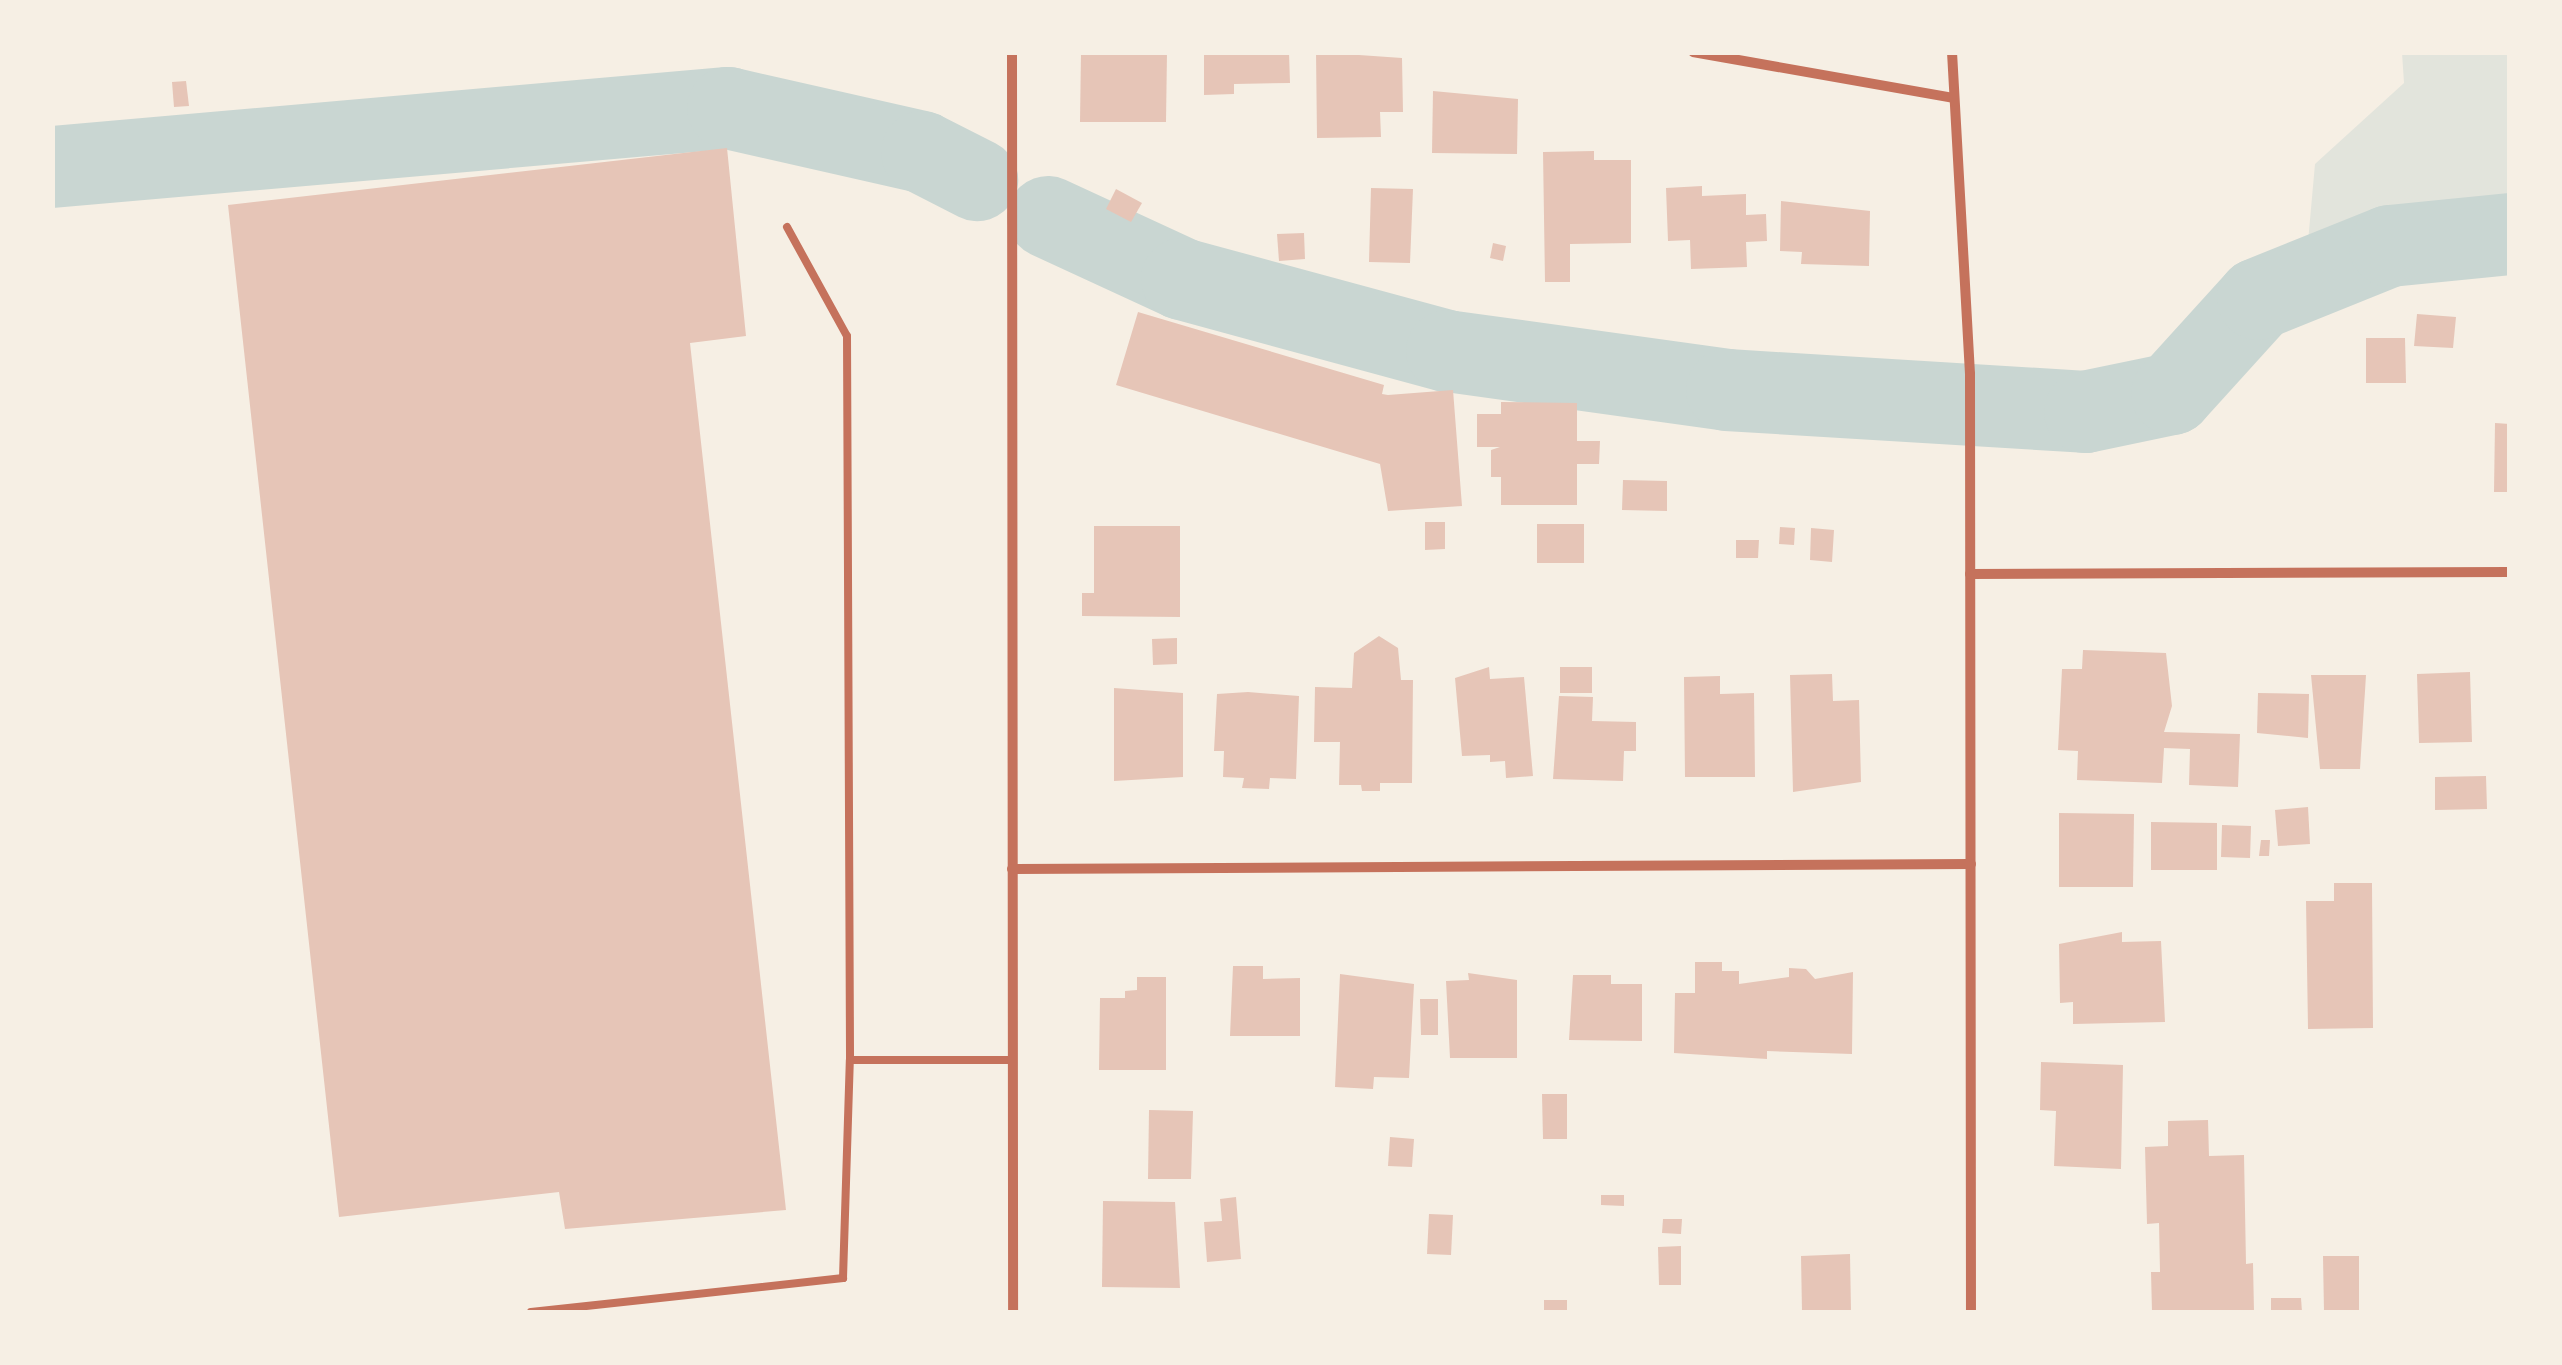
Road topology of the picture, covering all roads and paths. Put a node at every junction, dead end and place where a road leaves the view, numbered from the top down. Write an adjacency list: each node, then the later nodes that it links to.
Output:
1 (1012, 52): 9 (street)
2 (1694, 52): 4 (street)
3 (1952, 52): 4 (street)
4 (1953, 98): 7 (street)
5 (788, 227): 10 (lane)
6 (2510, 572): 7 (street)
7 (1970, 574): 8 (street)
8 (1971, 864): 9 (street); 14 (street)
9 (1012, 869): 11 (street)
10 (850, 1060): 11 (lane); 12 (lane)
11 (1012, 1060): 13 (street)
12 (531, 1312)
13 (1012, 1312)
14 (1971, 1312)

